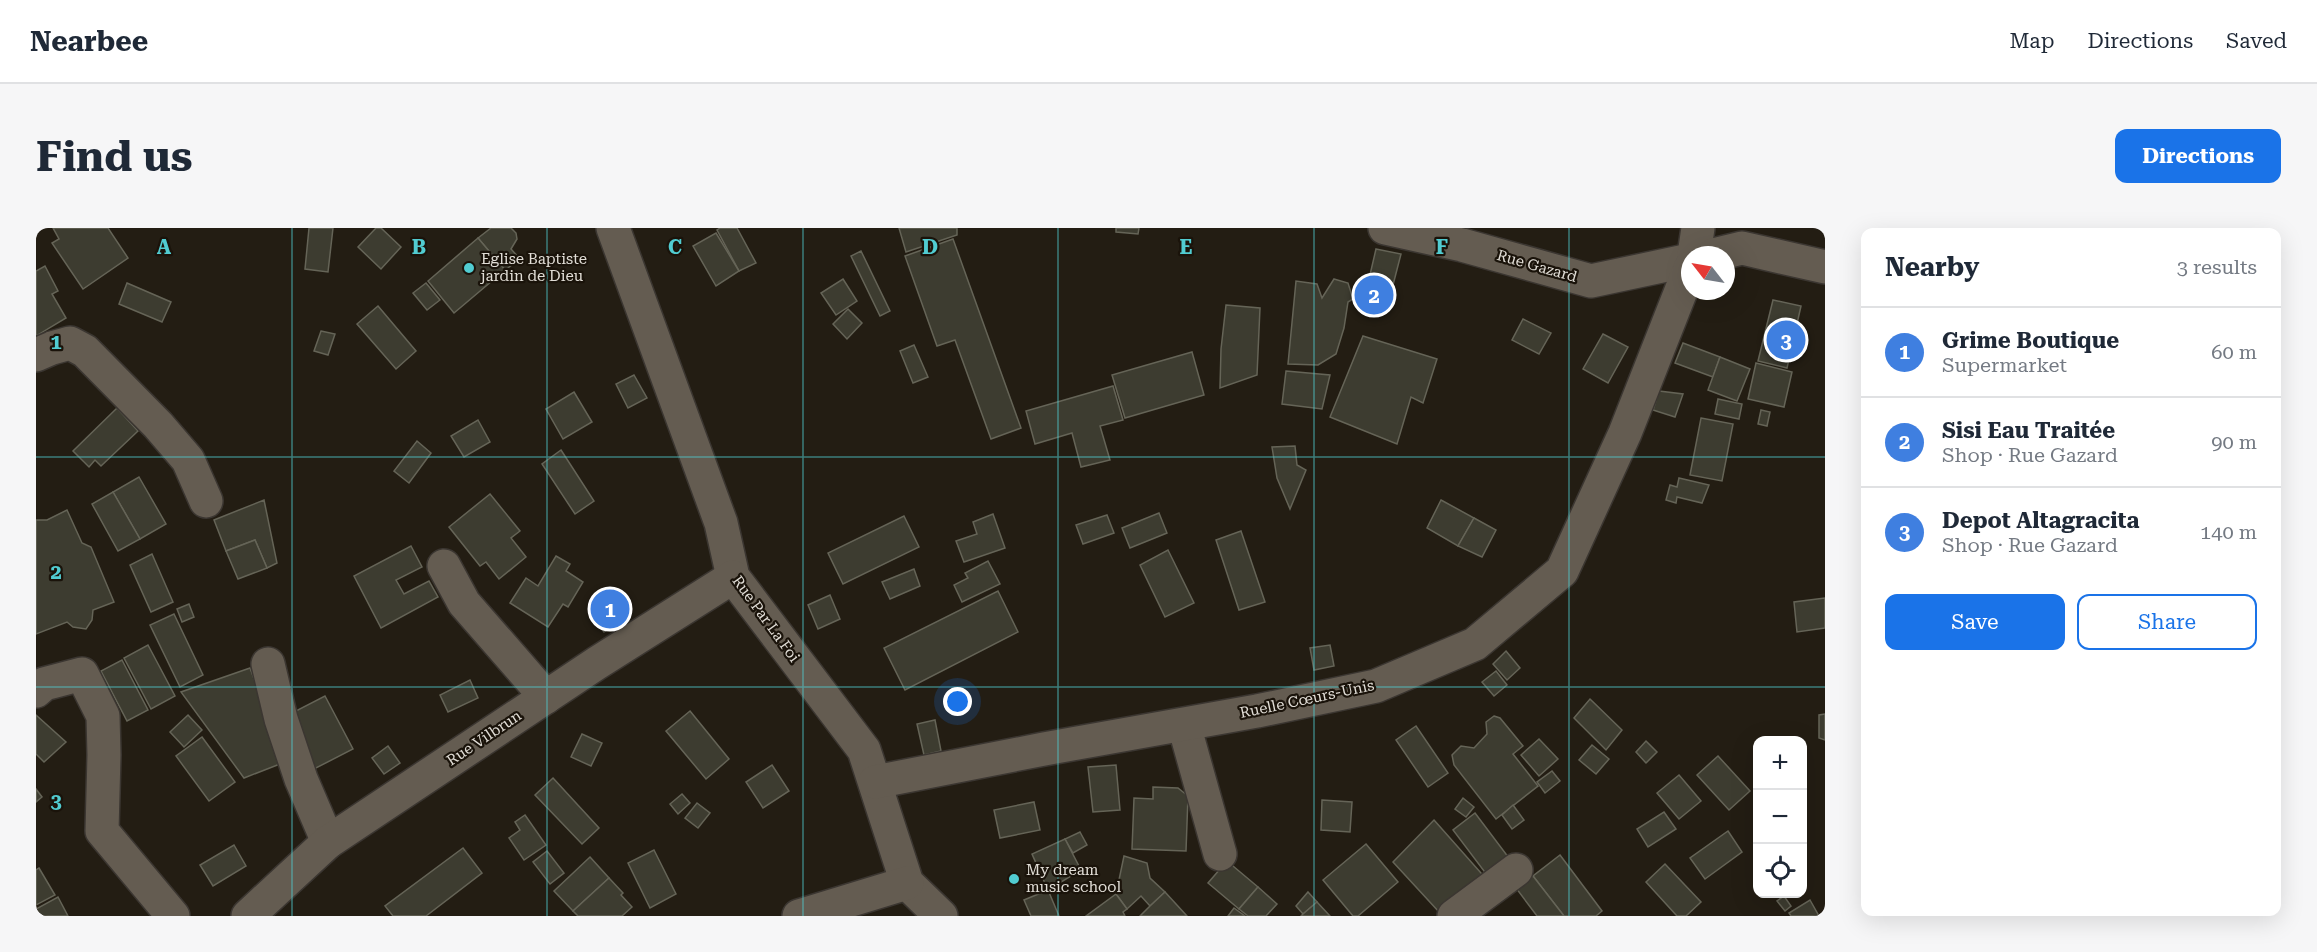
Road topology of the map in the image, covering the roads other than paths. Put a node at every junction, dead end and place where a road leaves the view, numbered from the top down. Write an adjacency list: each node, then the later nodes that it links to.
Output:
1 (614, 228): 12 (street, Rue Par La Foi)
2 (1385, 228): 6 (street, Rue Gazard)
3 (1698, 228): 4 (street)
4 (1695, 246)
5 (1735, 250): 7 (street)
6 (1681, 262)
7 (1825, 267)
8 (1681, 291): 16 (street, Ruelle Cœurs-Unis)
9 (36, 355): 10 (street)
10 (206, 501)
11 (444, 566): 15 (street)
12 (733, 577): 15 (street, Rue Vilbrun); 17 (street, Rue Par La Foi)
13 (268, 664): 18 (street)
14 (36, 691): 22 (street)
15 (546, 697): 18 (street, Rue Vilbrun)
16 (1184, 725): 17 (street, Ruelle Cœurs-Unis); 19 (street)
17 (875, 782): 21 (street, Rue Par La Foi)
18 (328, 842): 23 (street, Rue Vilbrun)
19 (1220, 854)
20 (1516, 870): 26 (street)
21 (907, 883): 24 (street); 25 (street, Rue Par La Foi)
22 (173, 916)
23 (248, 916)
24 (799, 916)
25 (941, 916)
26 (1454, 916)

